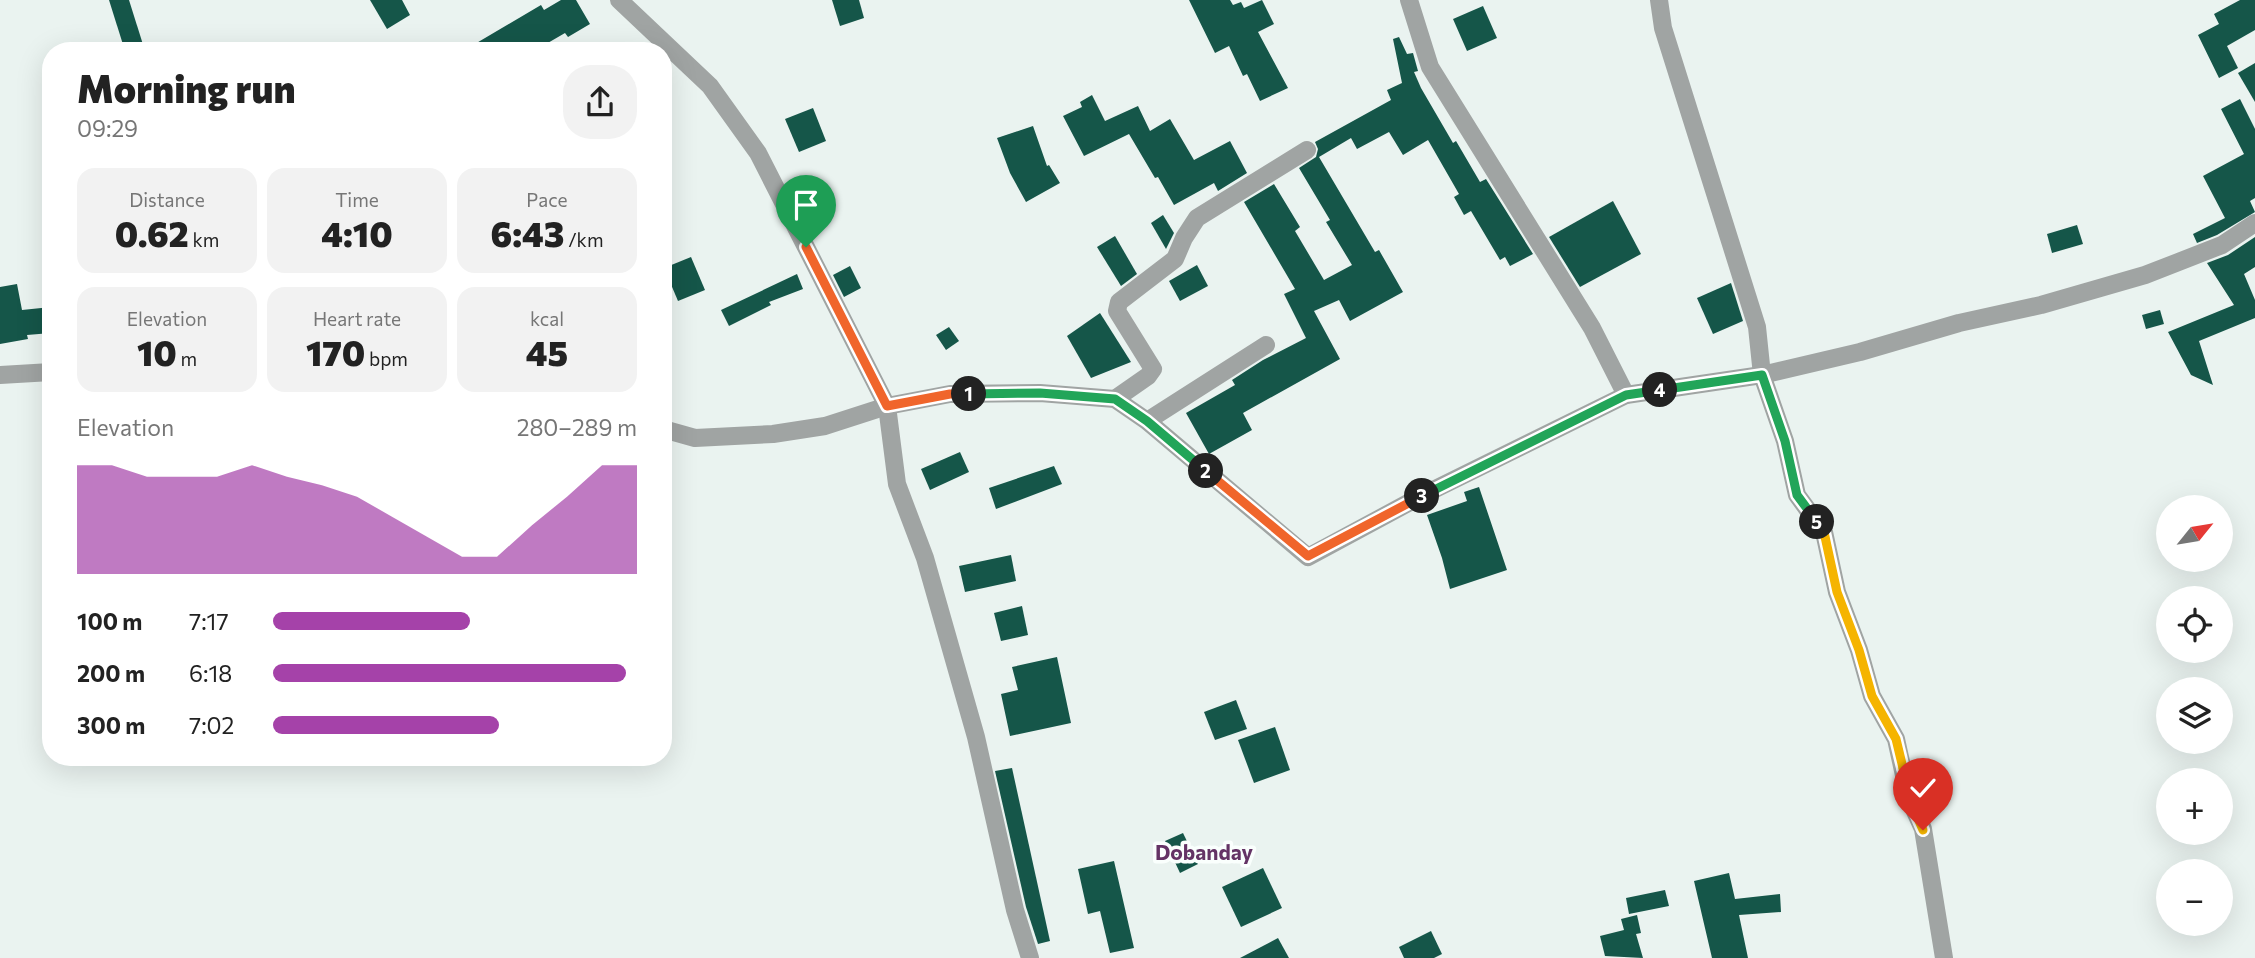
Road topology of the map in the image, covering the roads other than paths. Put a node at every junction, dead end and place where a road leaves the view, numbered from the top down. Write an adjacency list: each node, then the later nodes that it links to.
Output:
1 (619, 0): 4 (street)
2 (1409, 0): 12 (street)
3 (1658, 0): 11 (street)
4 (663, 42)
5 (672, 50): 14 (street)
6 (1307, 150): 13 (street)
7 (2255, 223): 11 (street)
8 (1266, 345): 15 (street)
9 (42, 373): 10 (street)
10 (0, 375)
11 (1762, 375): 12 (street); 18 (street)
12 (1626, 395): 15 (street)
13 (1115, 399): 14 (street); 15 (street)
14 (887, 406): 16 (street); 17 (street)
15 (1147, 421)
16 (672, 432)
17 (1030, 958)
18 (1944, 958)

